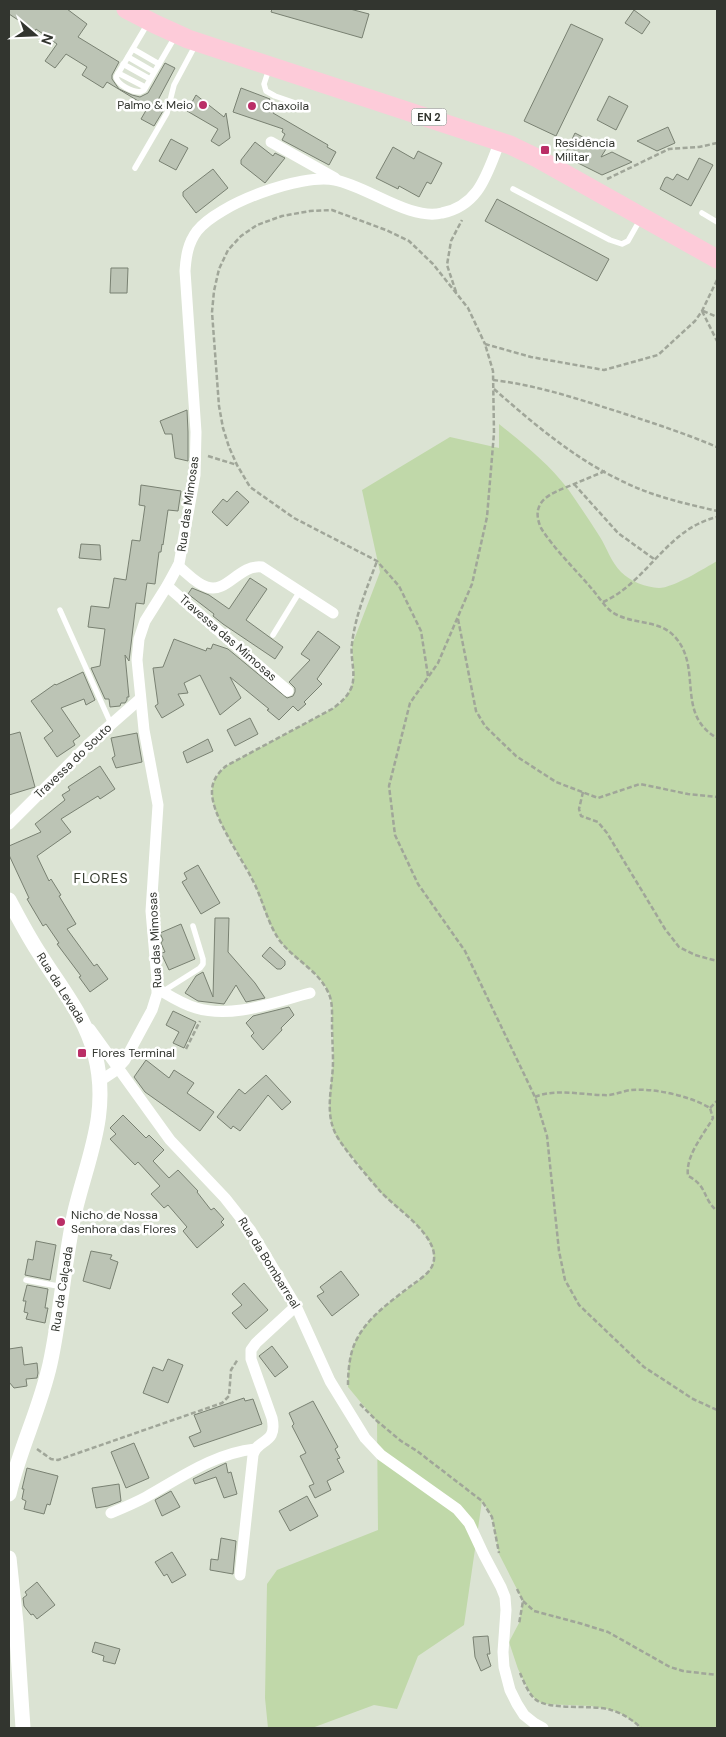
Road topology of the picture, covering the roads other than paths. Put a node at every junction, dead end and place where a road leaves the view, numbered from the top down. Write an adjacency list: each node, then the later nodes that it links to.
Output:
1 (126, 9): 2 (main road, EN 2)
2 (149, 22): 3 (main road, EN 2); 5 (lane)
3 (177, 34): 4 (main road, EN 2); 8 (lane)
4 (197, 42): 9 (main road, EN 2); 15 (lane)
5 (133, 49): 6 (lane); 8 (lane)
6 (128, 56): 7 (lane); 10 (lane)
7 (123, 64): 11 (lane); 11 (lane)
8 (159, 64): 10 (lane)
9 (270, 65): 12 (lane); 13 (main road, EN 2)
10 (154, 72): 11 (lane)
11 (150, 79)
12 (304, 106)
13 (500, 141): 16 (street, Rua das Mimosas); 19 (main road, EN 2)
14 (271, 142): 16 (street)
15 (135, 168)
16 (339, 180): 22 (street, Rua das Mimosas)
17 (513, 189): 19 (lane)
18 (702, 213): 20 (lane)
19 (642, 216): 21 (main road, EN 2)
20 (717, 222)
21 (717, 259)
22 (178, 566): 23 (street, Rua das Mimosas); 24 (street)
23 (167, 586): 28 (street, Travessa das Mimosas); 29 (street, Rua das Mimosas)
24 (300, 591): 26 (street); 27 (lane)
25 (60, 610): 30 (lane)
26 (333, 613)
27 (273, 635)
28 (288, 690)
29 (140, 699): 30 (street, Travessa do Souto); 34 (street, Rua das Mimosas)
30 (110, 724): 31 (street, Travessa do Souto)
31 (9, 824)
32 (9, 900): 36 (street, Rua da Levada)
33 (193, 926): 34 (lane)
34 (160, 990): 35 (street); 37 (street, Rua das Mimosas)
35 (310, 993)
36 (71, 1003): 37 (street, Rua da Bombarreal); 38 (street, Rua da Levada)
37 (118, 1068): 38 (street, Rua das Mimosas); 41 (street, Rua da Bombarreal)
38 (100, 1080): 40 (street, Rua da Calçada)
39 (26, 1280): 40 (lane)
40 (63, 1287): 43 (street, Rua da Calçada)
41 (296, 1306): 42 (street); 48 (street, Rua da Bombarreal)
42 (255, 1449): 44 (street); 46 (street)
43 (9, 1494)
44 (111, 1513)
45 (9, 1558): 47 (street)
46 (240, 1575)
47 (23, 1728)
48 (543, 1728)

